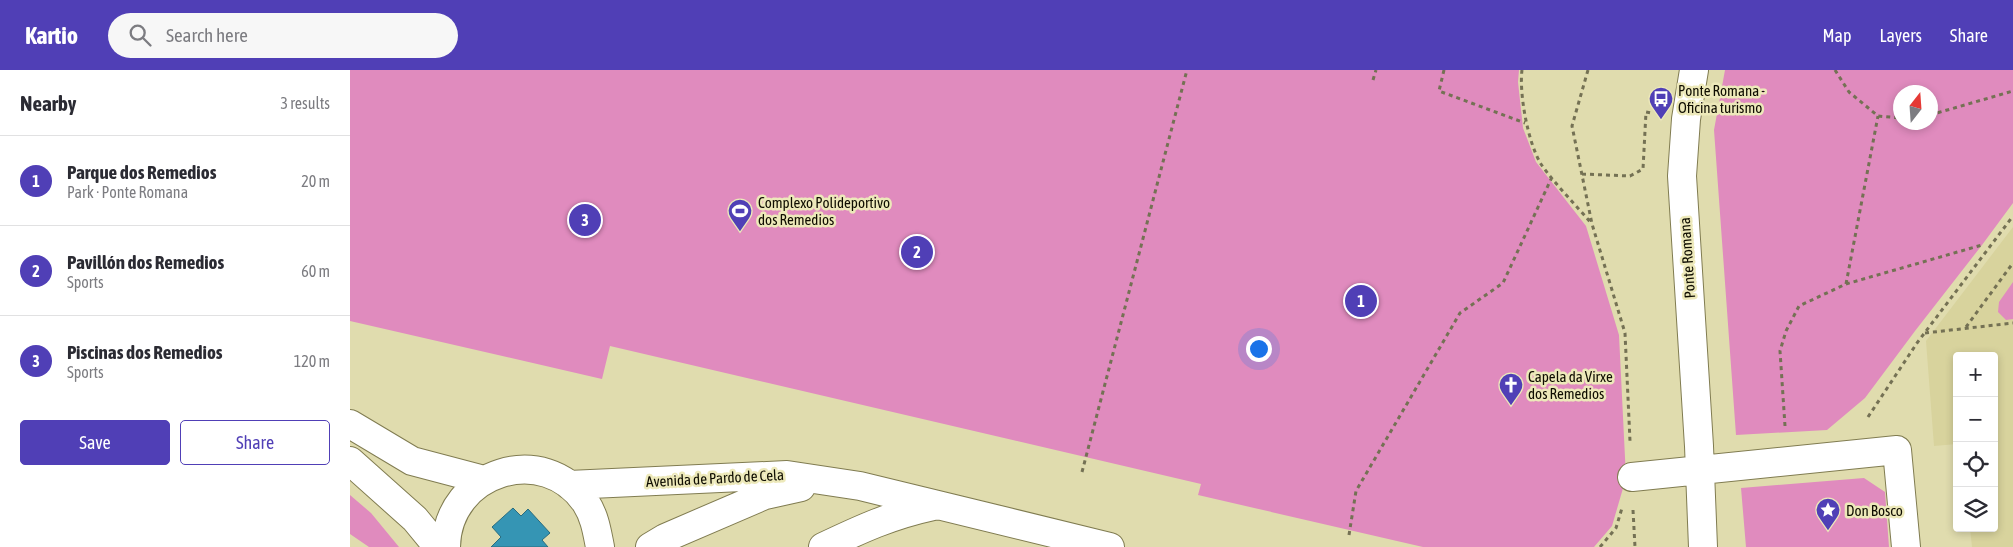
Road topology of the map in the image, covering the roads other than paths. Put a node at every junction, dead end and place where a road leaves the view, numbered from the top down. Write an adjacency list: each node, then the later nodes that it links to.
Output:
1 (1694, 70): 3 (street, Ponte Romana)
2 (350, 424): 6 (street)
3 (1700, 458): 5 (street); 16 (street, Ponte Romana); 17 (street)
4 (350, 461): 10 (street)
5 (1632, 477)
6 (484, 480): 7 (street); 11 (street)
7 (569, 485): 8 (street, Avenida de Pardo de Cela); 12 (street)
8 (860, 486): 9 (street, Avenida de Pardo de Cela); 13 (street, Avenida de Pardo de Cela)
9 (937, 505): 14 (street); 15 (street, Avenida de Pardo de Cela)
10 (438, 547)
11 (446, 547)
12 (600, 547)
13 (650, 547)
14 (822, 547)
15 (1110, 547)
16 (1703, 547)
17 (1906, 547)

